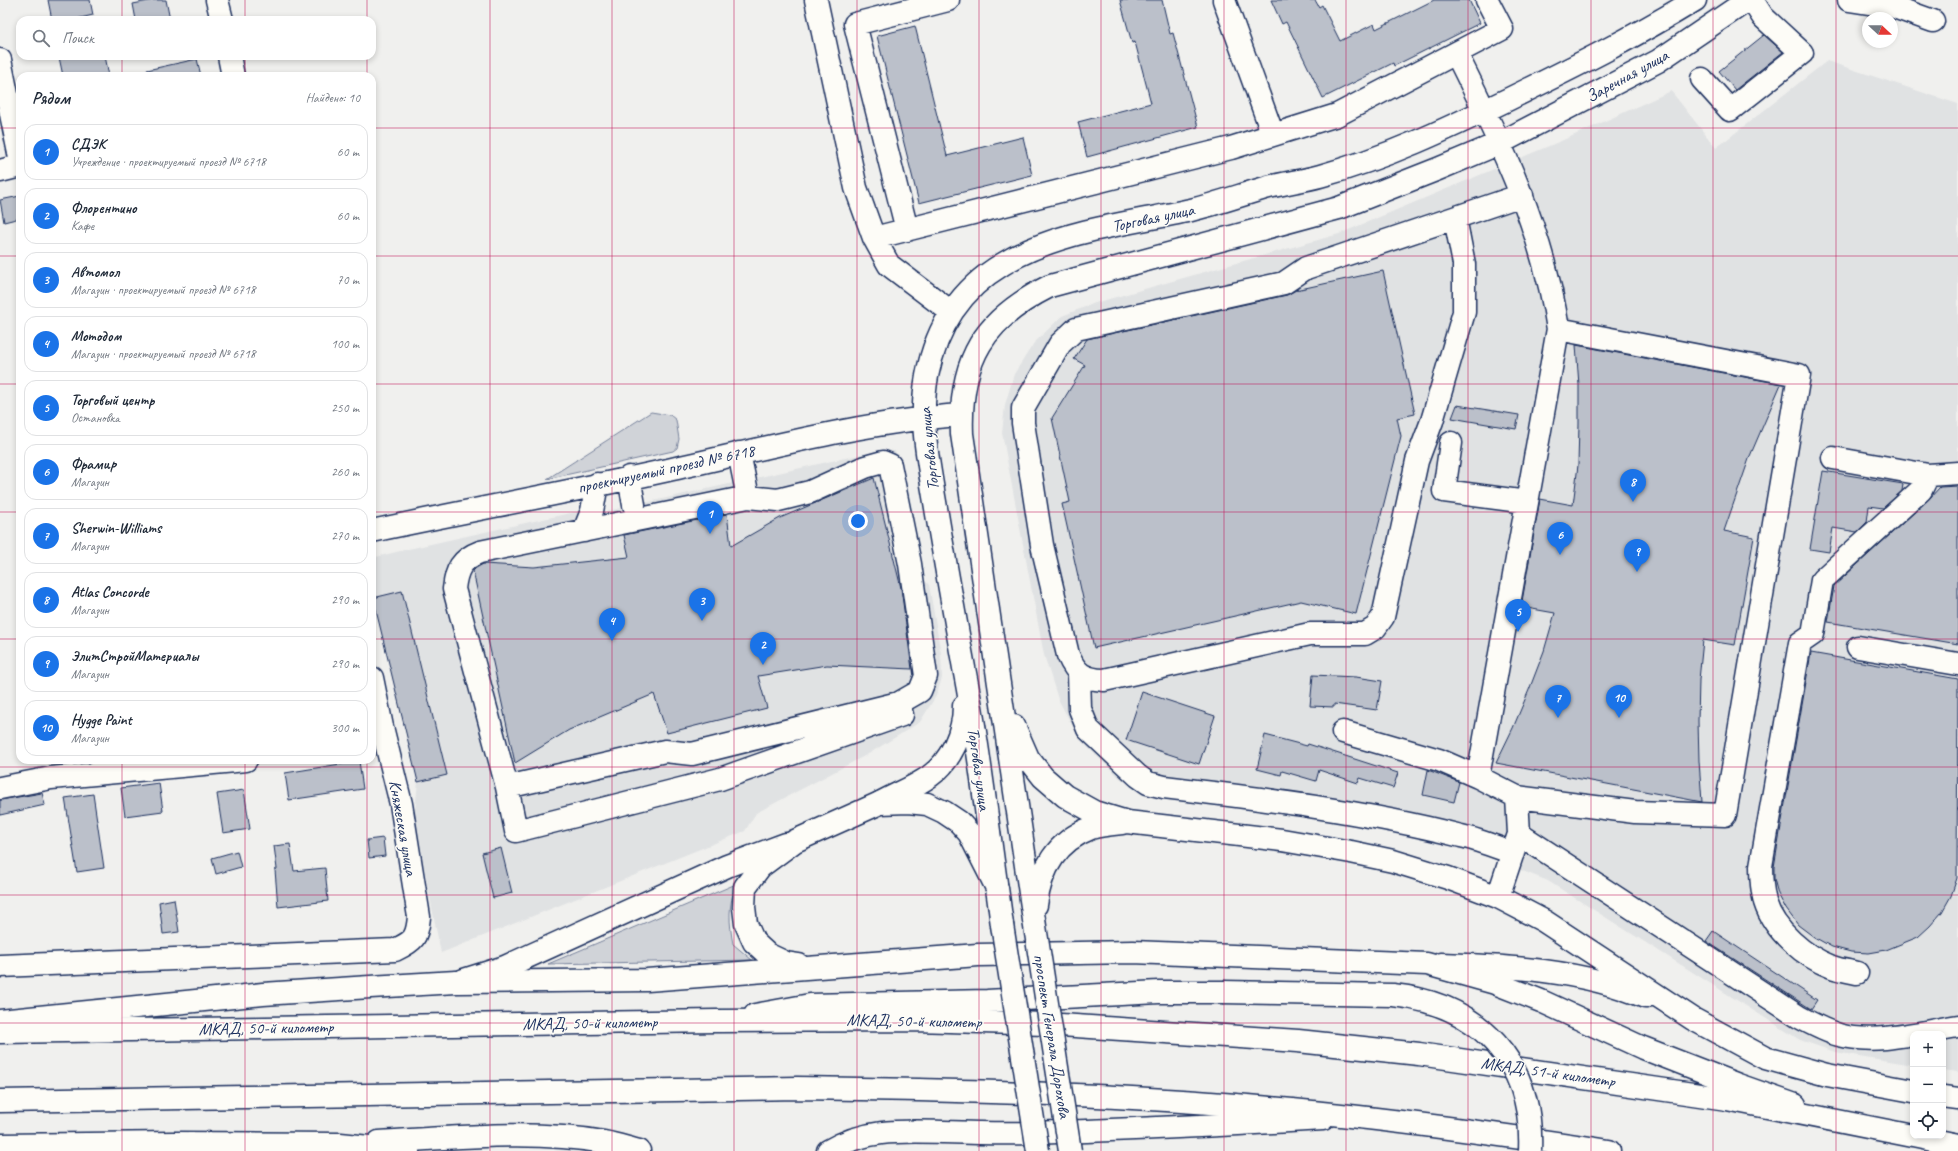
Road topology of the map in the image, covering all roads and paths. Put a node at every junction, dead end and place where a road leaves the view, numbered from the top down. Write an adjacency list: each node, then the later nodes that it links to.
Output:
1 (218, 0): 10 (main road)
2 (816, 0): 26 (main road)
3 (948, 0): 25 (main road)
4 (1224, 0): 18 (main road)
5 (1487, 0): 12 (main road)
6 (1695, 0): 17 (main road, Заречная улица)
7 (1748, 0): 20 (main road, Заречная улица)
8 (1752, 0): 16 (main road)
9 (1849, 0): 11 (main road)
10 (221, 16)
11 (1933, 21)
12 (1456, 53): 17 (main road); 18 (main road)
13 (0, 60): 19 (main road)
14 (230, 60): 15 (main road)
15 (232, 72)
16 (1702, 80)
17 (1485, 111): 20 (main road); 27 (main road, Торговая улица)
18 (1273, 135): 25 (main road)
19 (16, 138)
20 (1500, 143): 23 (main road); 29 (main road, Торговая улица)
21 (16, 167): 22 (main road)
22 (0, 171)
23 (1522, 195): 24 (main road); 28 (main road)
24 (1455, 218): 48 (main road); 48 (main road)
25 (907, 230): 26 (main road)
26 (874, 238): 27 (main road)
27 (951, 312): 30 (main road, Торговая улица)
28 (1558, 329): 39 (main road); 58 (main road)
29 (961, 415): 30 (main road, проектируемый проезд № 6718); 49 (main road, Торговая улица)
30 (923, 418): 32 (main road, проектируемый проезд № 6718); 43 (main road, Торговая улица)
31 (1451, 443): 39 (main road)
32 (739, 453): 36 (main road, проектируемый проезд № 6718); 38 (main road)
33 (1833, 458): 35 (main road)
34 (1958, 473): 35 (main road)
35 (1928, 475): 70 (main road)
36 (629, 477): 37 (main road, проектируемый проезд № 6718); 40 (main road)
37 (597, 484): 41 (main road, проектируемый проезд № 6718); 42 (main road)
38 (748, 497): 42 (main road); 44 (main road)
39 (1527, 502): 55 (main road)
40 (634, 505)
41 (376, 530)
42 (584, 531): 56 (main road)
43 (944, 558): 44 (main road); 47 (main road, Торговая улица)
44 (910, 564): 50 (main road)
45 (1858, 647): 46 (main road)
46 (1958, 664)
47 (965, 673): 59 (main road); 63 (main road, Торговая улица)
48 (1079, 673): 62 (main road)
49 (1002, 699): 60 (main road); 65 (main road, Торговая улица)
50 (900, 703): 56 (main road); 56 (main road)
51 (376, 719): 52 (main road, Княжеская улица)
52 (377, 729): 68 (main road, Княжеская улица)
53 (1343, 732): 55 (main road)
54 (203, 764): 57 (main road)
55 (1478, 777): 58 (main road)
56 (507, 787)
57 (0, 788)
58 (1517, 797): 62 (main road)
59 (880, 803): 61 (main road); 63 (main road)
60 (1127, 822): 64 (main road); 65 (main road)
61 (795, 841): 69 (main road); 71 (main road)
62 (1516, 843): 64 (main road); 75 (main road)
63 (997, 888): 66 (main road, Торговая улица)
64 (1498, 897): 72 (main road)
65 (1034, 920): 93 (main road, проспект Генерала Дорохова, bridge)
66 (1002, 925): 92 (main road, проспект Генерала Дорохова, bridge)
67 (1427, 964): 69 (main road); 72 (main road); 83 (main road)
68 (0, 966)
69 (820, 967): 71 (main road)
70 (1856, 972)
71 (456, 982): 73 (main road)
72 (1693, 1019): 78 (main road)
73 (0, 1021)
74 (716, 1021): 76 (main road, МКАД, 50-й километр); 77 (main road, МКАД, 50-й километр); 94 (main road, bridge)
75 (1958, 1026)
76 (0, 1032)
77 (1179, 1032): 83 (main road, МКАД, 51-й километр)
78 (1910, 1090)
79 (1946, 1097): 80 (main road)
80 (1958, 1099)
81 (0, 1101): 82 (main road)
82 (1360, 1117): 91 (main road); 95 (main road)
83 (1839, 1121): 84 (main road, МКАД, 51-й километр)
84 (1910, 1135)
85 (1929, 1139): 88 (main road, МКАД, 51-й километр)
86 (340, 1144): 87 (main road); 89 (main road); 90 (main road)
87 (0, 1145)
88 (1958, 1145)
89 (408, 1151)
90 (639, 1151)
91 (828, 1151)
92 (1038, 1151)
93 (1070, 1151)
94 (1530, 1151)
95 (1610, 1151)

